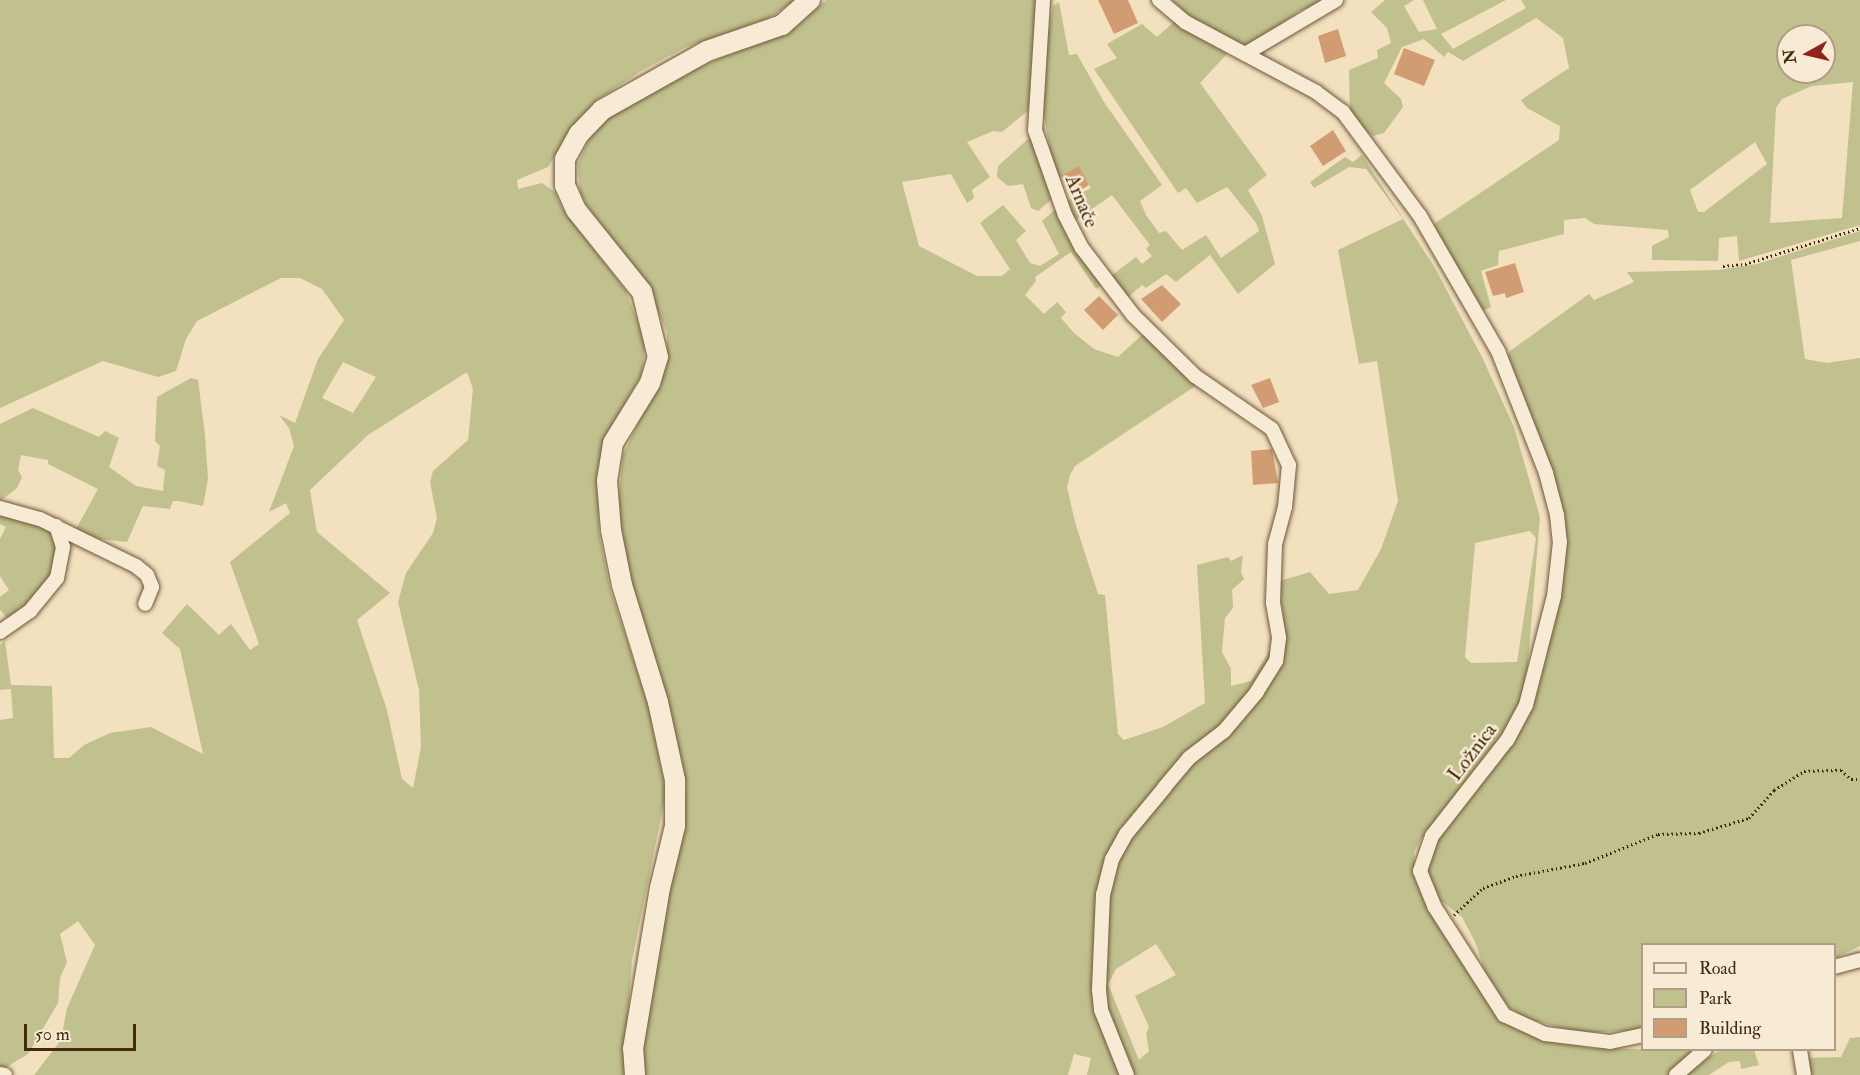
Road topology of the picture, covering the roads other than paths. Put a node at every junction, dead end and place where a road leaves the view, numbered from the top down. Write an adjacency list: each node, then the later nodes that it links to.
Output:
1 (810, 0): 17 (street)
2 (1043, 0): 18 (street, Arnače)
3 (1159, 0): 5 (street)
4 (1336, 0): 5 (street)
5 (1245, 54): 12 (street, Ložnica)
6 (0, 508): 7 (street)
7 (56, 526): 8 (street); 9 (street)
8 (145, 604)
9 (0, 632)
10 (1860, 960): 11 (street)
11 (1836, 966)
12 (1641, 1035)
13 (1704, 1051): 19 (street)
14 (1800, 1051): 20 (street)
15 (0, 1074): 16 (street)
16 (5, 1075)
17 (635, 1075)
18 (1127, 1075)
19 (1676, 1075)
20 (1804, 1075)

